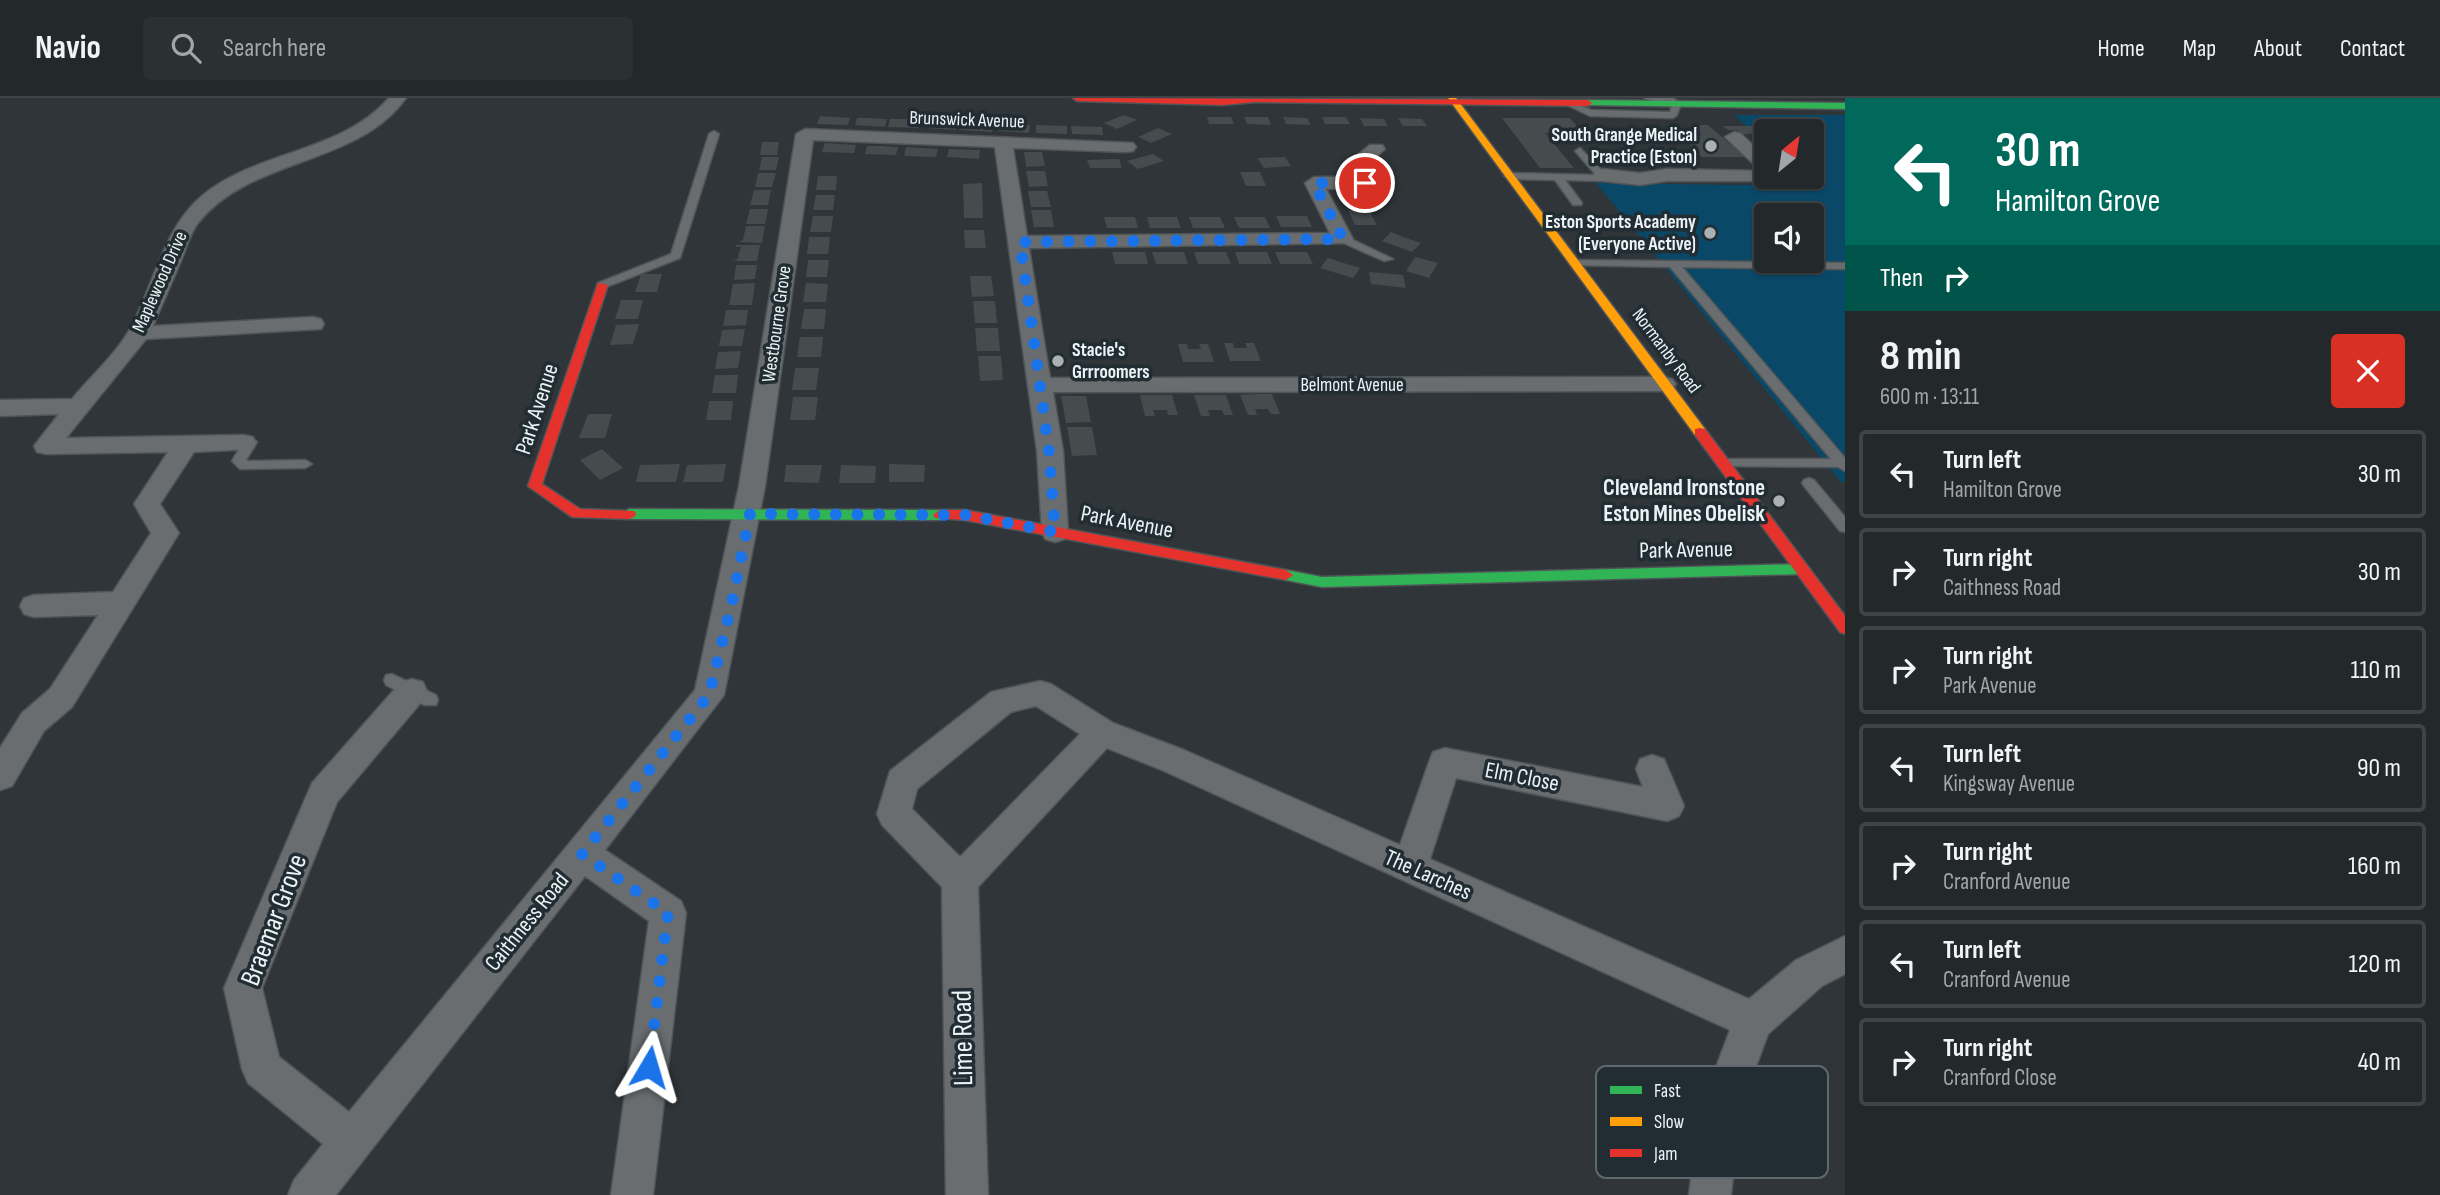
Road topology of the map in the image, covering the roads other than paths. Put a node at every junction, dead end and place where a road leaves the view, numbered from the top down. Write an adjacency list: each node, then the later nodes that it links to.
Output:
1 (398, 98): 30 (street, Maplewood Drive)
2 (1077, 98): 4 (street)
3 (1648, 98): 5 (lane)
4 (1453, 99): 5 (street); 16 (street, Normanby Road)
5 (1677, 104): 6 (street)
6 (1845, 106)
7 (799, 126): 10 (street, Brunswick Avenue); 41 (street, Westbourne Grove)
8 (714, 134): 26 (lane)
9 (1734, 136): 14 (street)
10 (1003, 143): 11 (street, Brunswick Avenue); 21 (street)
11 (1127, 147)
12 (1376, 149): 20 (street)
13 (1580, 151): 15 (lane)
14 (1754, 155)
15 (1602, 175): 17 (lane); 18 (street)
16 (1509, 176): 17 (lane); 23 (street, Normanby Road)
17 (1558, 177): 19 (lane)
18 (1754, 177)
19 (1577, 203)
20 (1343, 239): 21 (street); 22 (lane)
21 (1020, 242): 32 (street)
22 (1388, 259)
23 (1574, 263): 24 (lane); 31 (street, Normanby Road)
24 (1673, 264): 25 (lane); 39 (lane)
25 (1845, 266)
26 (601, 285): 41 (street, Park Avenue)
27 (281, 303): 29 (street)
28 (313, 324): 29 (street)
29 (268, 326): 30 (street)
30 (139, 333): 33 (street, Maplewood Drive)
31 (1664, 384): 32 (street, Belmont Avenue); 37 (street, Normanby Road)
32 (1040, 385): 43 (street)
33 (80, 406): 34 (street); 36 (street, Maplewood Drive)
34 (0, 408)
35 (247, 442): 36 (street, Maplewood Drive); 38 (lane)
36 (186, 444): 45 (street)
37 (1724, 463): 39 (lane); 44 (street, Normanby Road)
38 (305, 464)
39 (1844, 464)
40 (1809, 483): 42 (lane)
41 (750, 514): 43 (street, Park Avenue); 52 (street, Caithness Road)
42 (1845, 527)
43 (1055, 532): 44 (street, Park Avenue)
44 (1803, 569): 47 (street, Normanby Road)
45 (120, 603): 46 (street); 51 (street)
46 (34, 606)
47 (1845, 628)
48 (411, 691): 58 (street, Braemar Grove)
49 (1102, 732): 53 (street, The Larches); 54 (street); 54 (street, The Larches)
50 (1652, 769): 53 (street, Elm Close)
51 (0, 776)
52 (582, 854): 58 (street, Caithness Road); 60 (street)
53 (1410, 867): 56 (street, The Larches)
54 (960, 881): 61 (street, Lime Road)
55 (1845, 954): 56 (street)
56 (1752, 1021): 57 (street)
57 (1736, 1066)
58 (352, 1141): 59 (street, Caithness Road)
59 (309, 1195)
60 (632, 1195)
61 (967, 1195)

